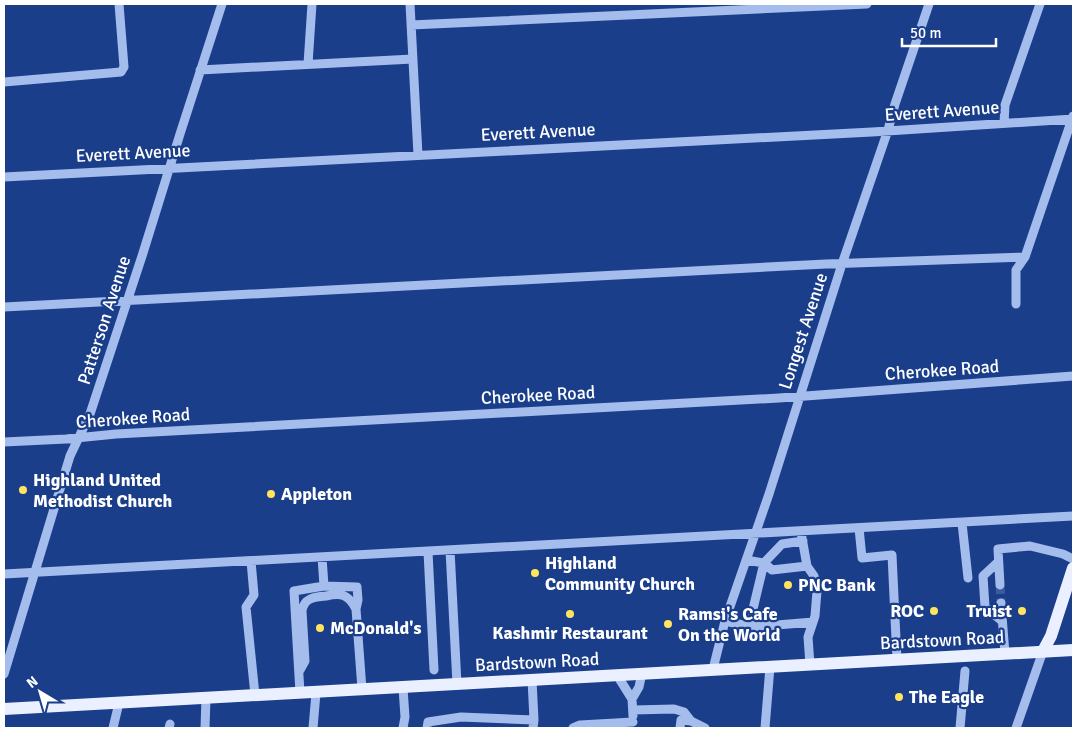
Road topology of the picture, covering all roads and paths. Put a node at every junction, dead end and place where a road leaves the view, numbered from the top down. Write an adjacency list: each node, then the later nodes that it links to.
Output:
1 (119, 4): 12 (street)
2 (222, 4): 11 (street, Patterson Avenue)
3 (312, 4): 10 (street)
4 (410, 4): 8 (street)
5 (867, 4): 8 (street)
6 (929, 4): 15 (street, Longest Avenue)
7 (1040, 4): 14 (street)
8 (411, 25): 9 (street)
9 (413, 59): 10 (street); 16 (street)
10 (308, 64): 11 (street)
11 (200, 70): 17 (street, Patterson Avenue)
12 (4, 82)
13 (1073, 118): 14 (street, Everett Avenue); 19 (street)
14 (1004, 123): 15 (street, Everett Avenue)
15 (888, 130): 16 (street, Everett Avenue); 20 (street, Longest Avenue)
16 (418, 154): 17 (street, Everett Avenue)
17 (170, 168): 18 (street, Everett Avenue); 21 (street, Patterson Avenue)
18 (4, 177)
19 (1025, 257): 20 (street); 22 (street)
20 (842, 264): 21 (street); 25 (street, Longest Avenue)
21 (127, 300): 23 (street); 26 (street, Patterson Avenue)
22 (1016, 304)
23 (4, 307)
24 (1073, 376): 25 (street, Cherokee Road)
25 (799, 397): 26 (street, Cherokee Road); 31 (street, Longest Avenue)
26 (80, 436): 27 (street, Cherokee Road); 43 (street, Patterson Avenue)
27 (4, 442)
28 (1073, 516): 29 (street)
29 (962, 523): 30 (street); 45 (street)
30 (859, 528): 32 (street); 57 (street)
31 (754, 535): 32 (street); 33 (street); 37 (street, Longest Avenue)
32 (802, 536): 40 (street); 41 (street)
33 (450, 550): 34 (street); 68 (street)
34 (428, 552): 35 (street); 61 (street)
35 (322, 557): 38 (street); 47 (street)
36 (1073, 559): 39 (street)
37 (746, 560): 40 (street); 50 (street, Longest Avenue)
38 (251, 561): 43 (street); 73 (street)
39 (998, 562): 46 (street); 51 (street)
40 (764, 564): 41 (street); 53 (street)
41 (807, 566): 52 (street)
42 (1073, 568): 55 (main road)
43 (34, 572): 44 (street); 65 (street, Patterson Avenue)
44 (4, 574)
45 (968, 578)
46 (1000, 585)
47 (324, 586): 49 (street); 63 (street)
48 (1001, 603): 51 (street)
49 (356, 609): 63 (street); 70 (street)
50 (725, 621): 53 (street); 60 (street, Longest Avenue)
51 (1002, 621): 56 (street)
52 (813, 622): 53 (street); 58 (street)
53 (752, 627)
54 (1073, 650): 55 (main road, Bardstown Road)
55 (1043, 652): 56 (main road, Bardstown Road); 95 (street)
56 (1005, 654): 57 (main road, Bardstown Road)
57 (896, 660): 58 (main road, Bardstown Road)
58 (810, 665): 59 (main road, Bardstown Road)
59 (770, 666): 60 (main road, Bardstown Road); 93 (street)
60 (714, 669): 64 (main road, Bardstown Road)
61 (434, 670)
62 (965, 671): 94 (street)
63 (299, 672): 71 (street)
64 (642, 673): 66 (main road, Bardstown Road); 75 (street)
65 (4, 674)
66 (617, 675): 67 (main road, Bardstown Road); 75 (street)
67 (532, 680): 68 (main road, Bardstown Road); 82 (street)
68 (457, 684): 69 (main road, Bardstown Road)
69 (403, 688): 70 (main road, Bardstown Road); 87 (street)
70 (362, 689): 72 (main road, Bardstown Road)
71 (300, 693): 72 (main road, Bardstown Road); 73 (main road, Bardstown Road)
72 (316, 693): 86 (street)
73 (254, 695): 74 (main road, Bardstown Road)
74 (206, 698): 76 (main road, Bardstown Road); 85 (street)
75 (632, 699): 78 (street)
76 (120, 702): 77 (main road, Bardstown Road); 84 (street)
77 (4, 709)
78 (633, 710): 80 (street); 83 (street)
79 (482, 718): 81 (street); 88 (street); 89 (street)
80 (691, 721): 91 (street); 92 (street)
81 (494, 724): 82 (street)
82 (534, 724)
83 (634, 725): 90 (street)
84 (113, 728)
85 (205, 728)
86 (313, 728)
87 (403, 728)
88 (428, 728)
89 (481, 728)
90 (573, 728)
91 (680, 728)
92 (705, 728)
93 (765, 728)
94 (960, 728)
95 (1016, 728)

